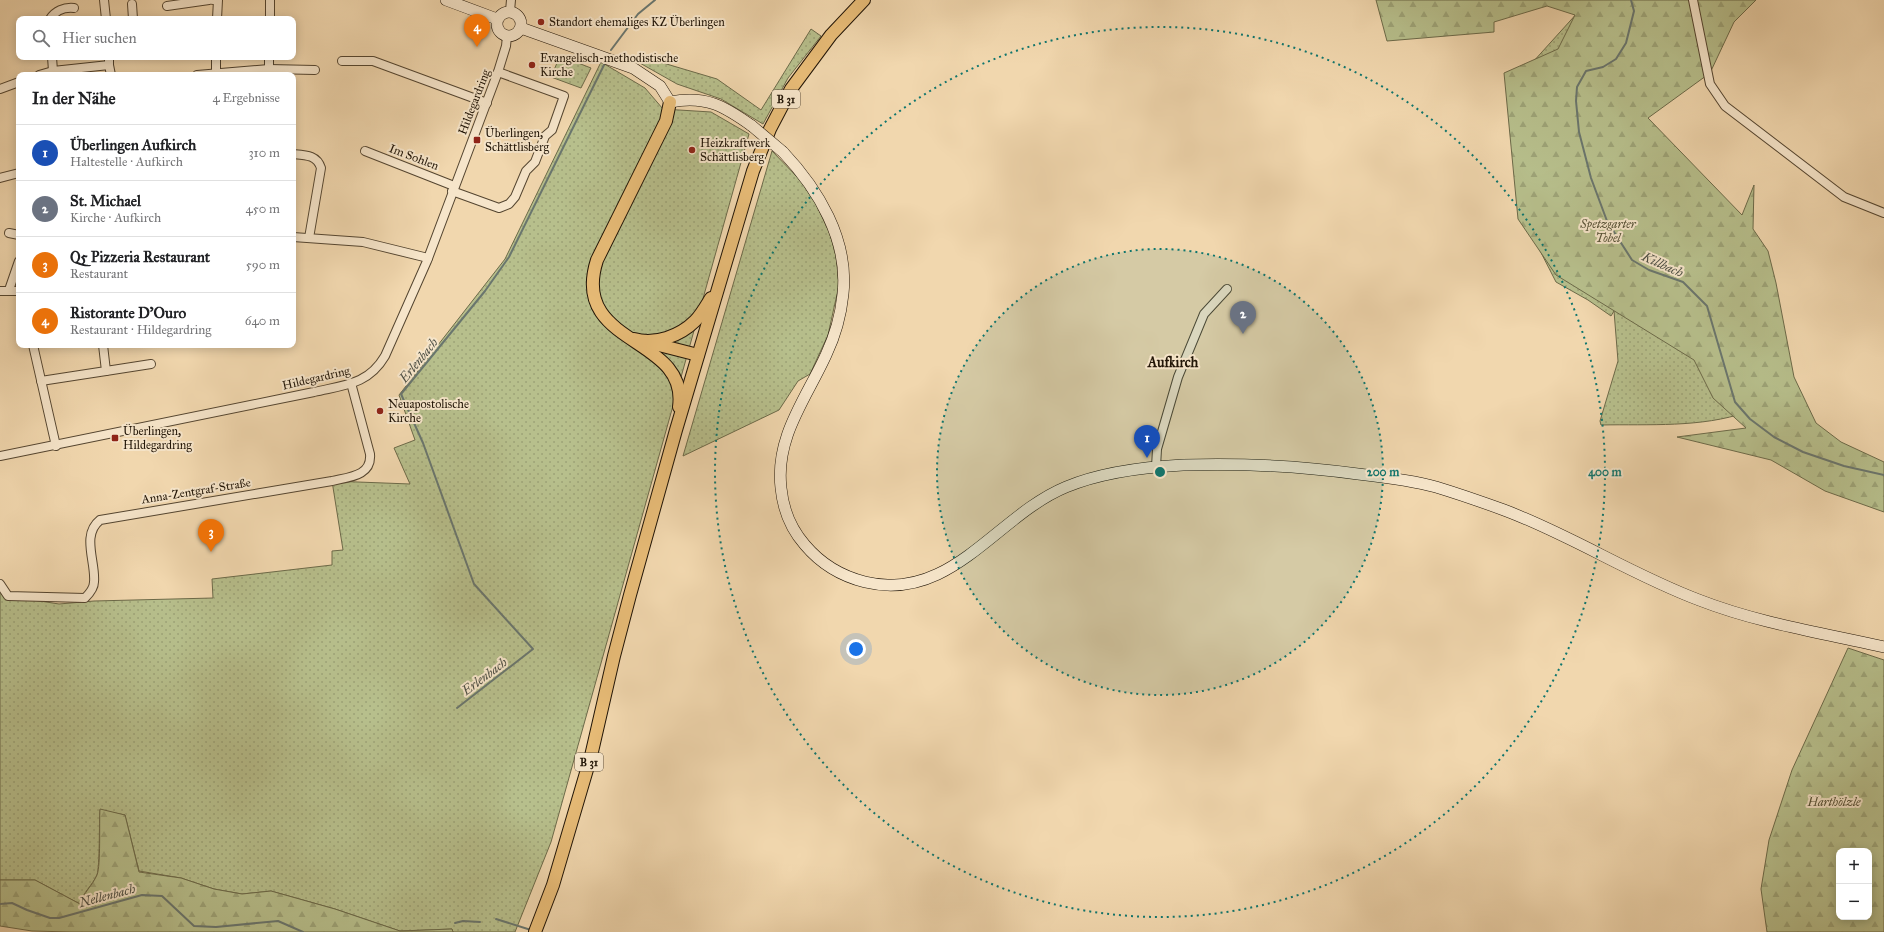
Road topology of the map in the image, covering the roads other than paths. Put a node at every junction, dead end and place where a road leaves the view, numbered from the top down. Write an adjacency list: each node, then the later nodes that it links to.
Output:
1 (104, 0): 13 (street)
2 (209, 0): 9 (street)
3 (213, 0): 15 (street)
4 (270, 0): 16 (street)
5 (446, 0): 17 (street)
6 (864, 0): 49 (main road, B 31)
7 (1693, 0): 42 (street)
8 (132, 4): 14 (street)
9 (167, 6)
10 (511, 6): 17 (street); 18 (street)
11 (74, 8): 12 (street)
12 (53, 16)
13 (106, 16)
14 (133, 16)
15 (217, 16)
16 (270, 16)
17 (497, 20): 19 (street)
18 (521, 28): 19 (street); 35 (street)
19 (507, 36): 32 (street, Hildegardring)
20 (52, 60): 26 (street)
21 (216, 60): 30 (street)
22 (269, 60): 25 (street)
23 (109, 61): 26 (street); 29 (street)
24 (342, 61): 36 (street)
25 (269, 69): 27 (street); 31 (street)
26 (53, 70): 28 (street)
27 (315, 70)
28 (47, 72)
29 (111, 72)
30 (216, 72)
31 (237, 72)
32 (498, 72): 36 (street, Hildegardring); 41 (street, Im Sohlen)
33 (16, 83): 34 (street)
34 (0, 89)
35 (670, 102): 54 (main road); 65 (street, bridge)
36 (487, 103): 41 (street, Hildegardring)
37 (365, 151): 41 (street, Im Sohlen)
38 (296, 154): 46 (street)
39 (16, 174): 40 (street)
40 (0, 178)
41 (453, 188): 47 (street, Hildegardring)
42 (1884, 213)
43 (9, 233): 44 (street)
44 (16, 234)
45 (296, 237): 46 (street)
46 (309, 238): 47 (street)
47 (428, 258): 61 (street, Hildegardring)
48 (16, 270): 50 (street)
49 (720, 284): 54 (main road); 57 (main road, B 31)
50 (9, 290): 52 (street); 53 (street)
51 (1227, 290): 65 (street)
52 (0, 291)
53 (16, 291)
54 (641, 344): 57 (main road); 62 (main road)
55 (34, 348): 60 (street)
56 (103, 348): 59 (street)
57 (697, 358): 62 (main road, B 31)
58 (150, 364): 59 (street)
59 (106, 371): 60 (street)
60 (41, 381): 63 (street)
61 (351, 383): 63 (street, Hildegardring); 66 (street, Anna-Zentgraf-Straße)
62 (676, 430): 68 (main road, B 31)
63 (56, 446): 64 (street, Hildegardring)
64 (0, 456)
65 (1156, 467): 67 (street)
66 (0, 584)
67 (1884, 647)
68 (537, 929)

